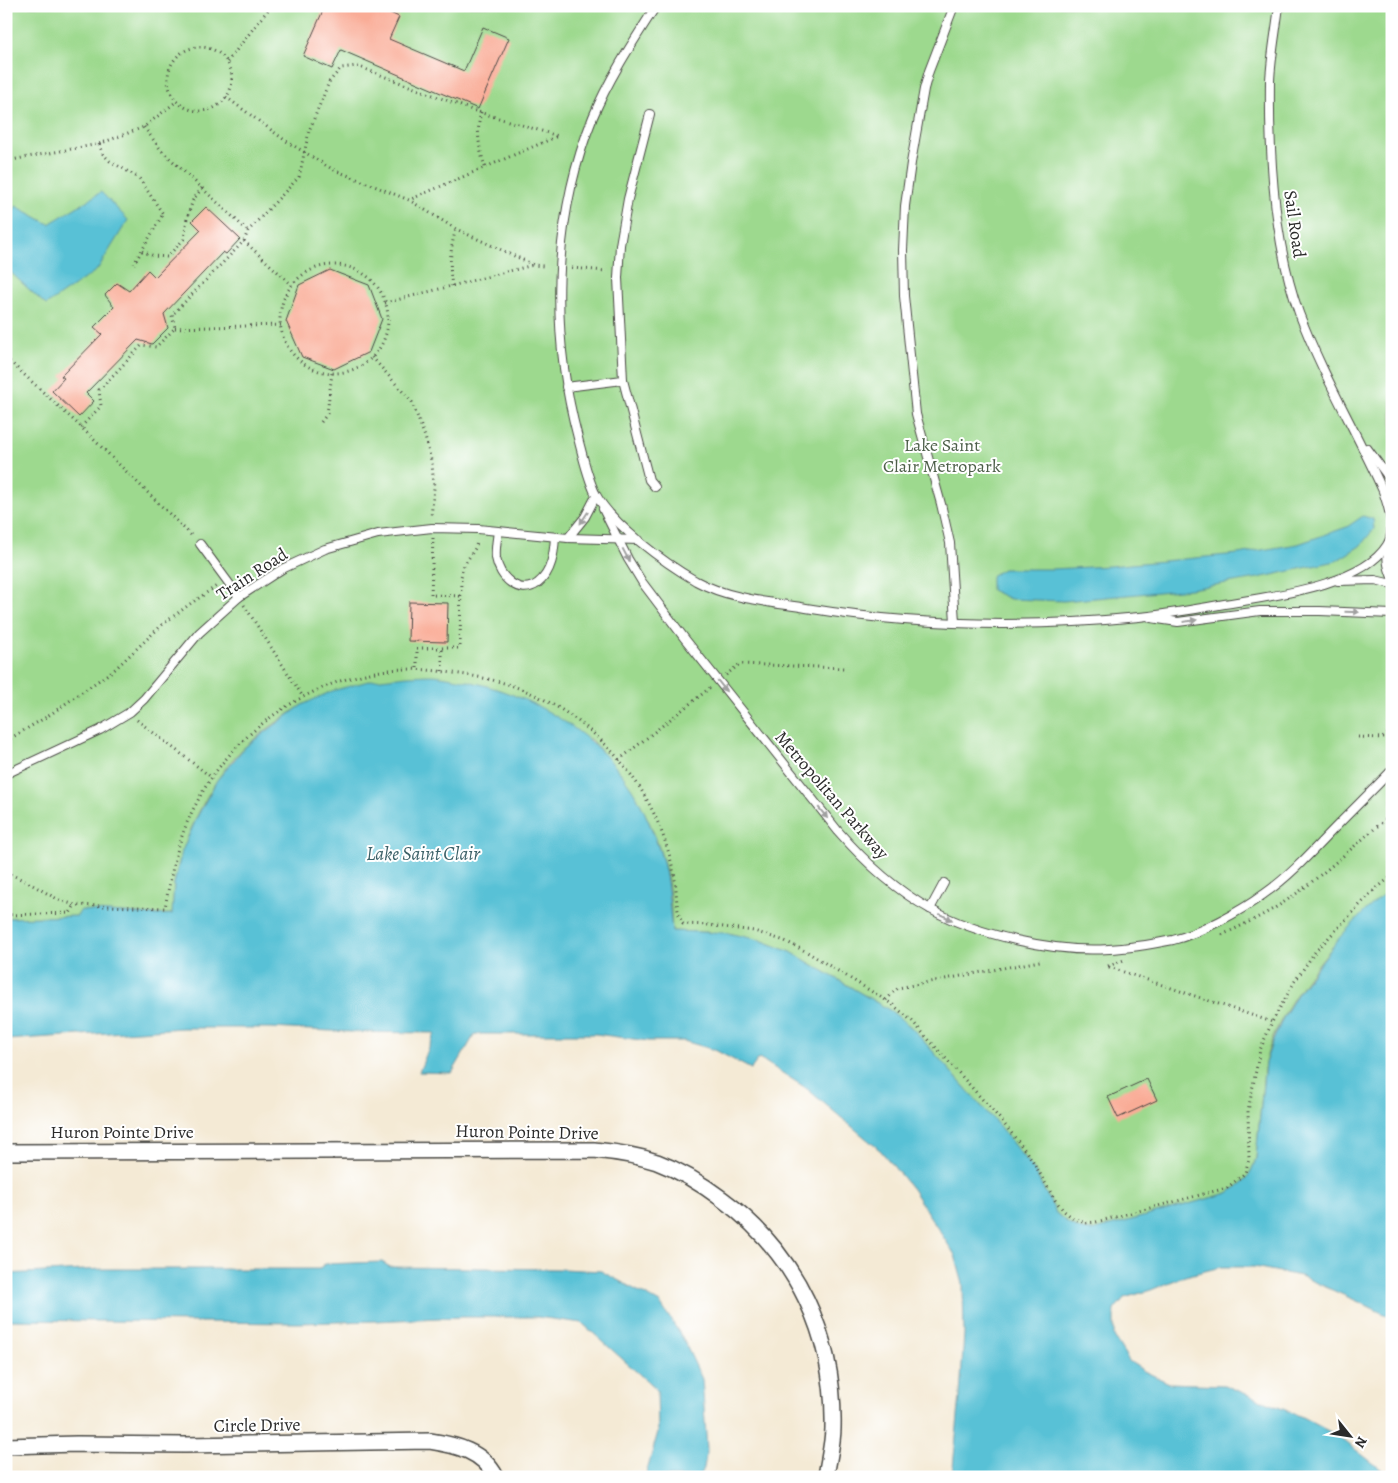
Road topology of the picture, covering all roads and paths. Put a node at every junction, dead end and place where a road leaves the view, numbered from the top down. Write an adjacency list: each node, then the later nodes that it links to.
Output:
1 (271, 6): 5 (path)
2 (656, 6): 35 (lane)
3 (954, 6): 61 (lane)
4 (1279, 6): 38 (lane, Sail Road)
5 (227, 62): 6 (path); 7 (path)
6 (226, 97): 7 (path); 12 (path)
7 (177, 101): 10 (path)
8 (481, 112): 12 (path); 14 (path); 14 (path)
9 (650, 114): 34 (lane)
10 (144, 127): 11 (path); 15 (path)
11 (99, 144): 13 (path); 20 (path)
12 (304, 152): 16 (path); 18 (path)
13 (6, 161)
14 (485, 167): 16 (path)
15 (202, 188): 18 (path); 20 (path)
16 (409, 200): 17 (path)
17 (456, 229): 22 (path); 27 (path)
18 (248, 231): 19 (path)
19 (244, 241): 26 (path); 30 (path)
20 (142, 251): 21 (path)
21 (134, 264)
22 (534, 265): 23 (path); 27 (path)
23 (543, 266)
24 (571, 268): 25 (path)
25 (606, 271)
26 (292, 285): 28 (path); 29 (path)
27 (452, 286): 28 (path)
28 (385, 303): 31 (path)
29 (281, 325): 30 (path); 33 (path)
30 (175, 328): 37 (path)
31 (372, 357): 33 (path); 42 (path)
32 (6, 358): 37 (path)
33 (332, 373): 36 (path)
34 (623, 380): 35 (lane); 40 (lane)
35 (566, 388): 41 (lane)
36 (321, 422)
37 (80, 427): 51 (path)
38 (1355, 433): 39 (lane); 50 (lane)
39 (1392, 482)
40 (655, 487)
41 (596, 496): 47 (lane, one-way to 47); 48 (lane, Metropolitan Parkway); 49 (lane)
42 (432, 520)
43 (478, 529): 44 (lane, Train Road); 56 (path); 57 (lane, Train Road)
44 (498, 531): 45 (lane, Train Road); 45 (lane)
45 (555, 537): 47 (lane, Train Road)
46 (433, 538): 56 (path)
47 (568, 538): 48 (lane, Train Road)
48 (618, 539): 49 (lane, Train Road); 77 (lane, Metropolitan Parkway, one-way to 77)
49 (639, 540): 61 (lane)
50 (1390, 541): 52 (lane); 53 (lane)
51 (200, 544): 57 (lane)
52 (1392, 577)
53 (1336, 581): 55 (lane); 60 (lane)
54 (223, 582): 69 (path)
55 (1392, 584)
56 (461, 596): 62 (path)
57 (239, 597): 66 (lane, Train Road)
58 (244, 605): 65 (path)
59 (1392, 614): 60 (lane, one-way to 59)
60 (1142, 617): 61 (lane)
61 (955, 622)
62 (442, 648): 63 (path); 64 (path)
63 (417, 668): 64 (path); 65 (path)
64 (442, 671): 81 (path)
65 (303, 697): 72 (path)
66 (130, 712): 71 (lane, Train Road); 72 (path)
67 (1392, 731): 68 (path)
68 (1358, 737)
69 (6, 741)
70 (1392, 770): 77 (lane, Metropolitan Parkway, one-way to 70)
71 (6, 774)
72 (212, 777): 76 (path)
73 (6, 872): 76 (path)
74 (1392, 876): 82 (path)
75 (944, 883): 77 (lane)
76 (75, 905): 78 (path)
77 (930, 909)
78 (6, 915)
79 (1040, 961): 81 (path)
80 (1108, 966): 82 (path)
81 (886, 1000): 82 (path)
82 (1272, 1022)
83 (6, 1152): 86 (street, Huron Pointe Drive)
84 (6, 1446): 85 (street, Circle Drive)
85 (496, 1477)
86 (826, 1477)

